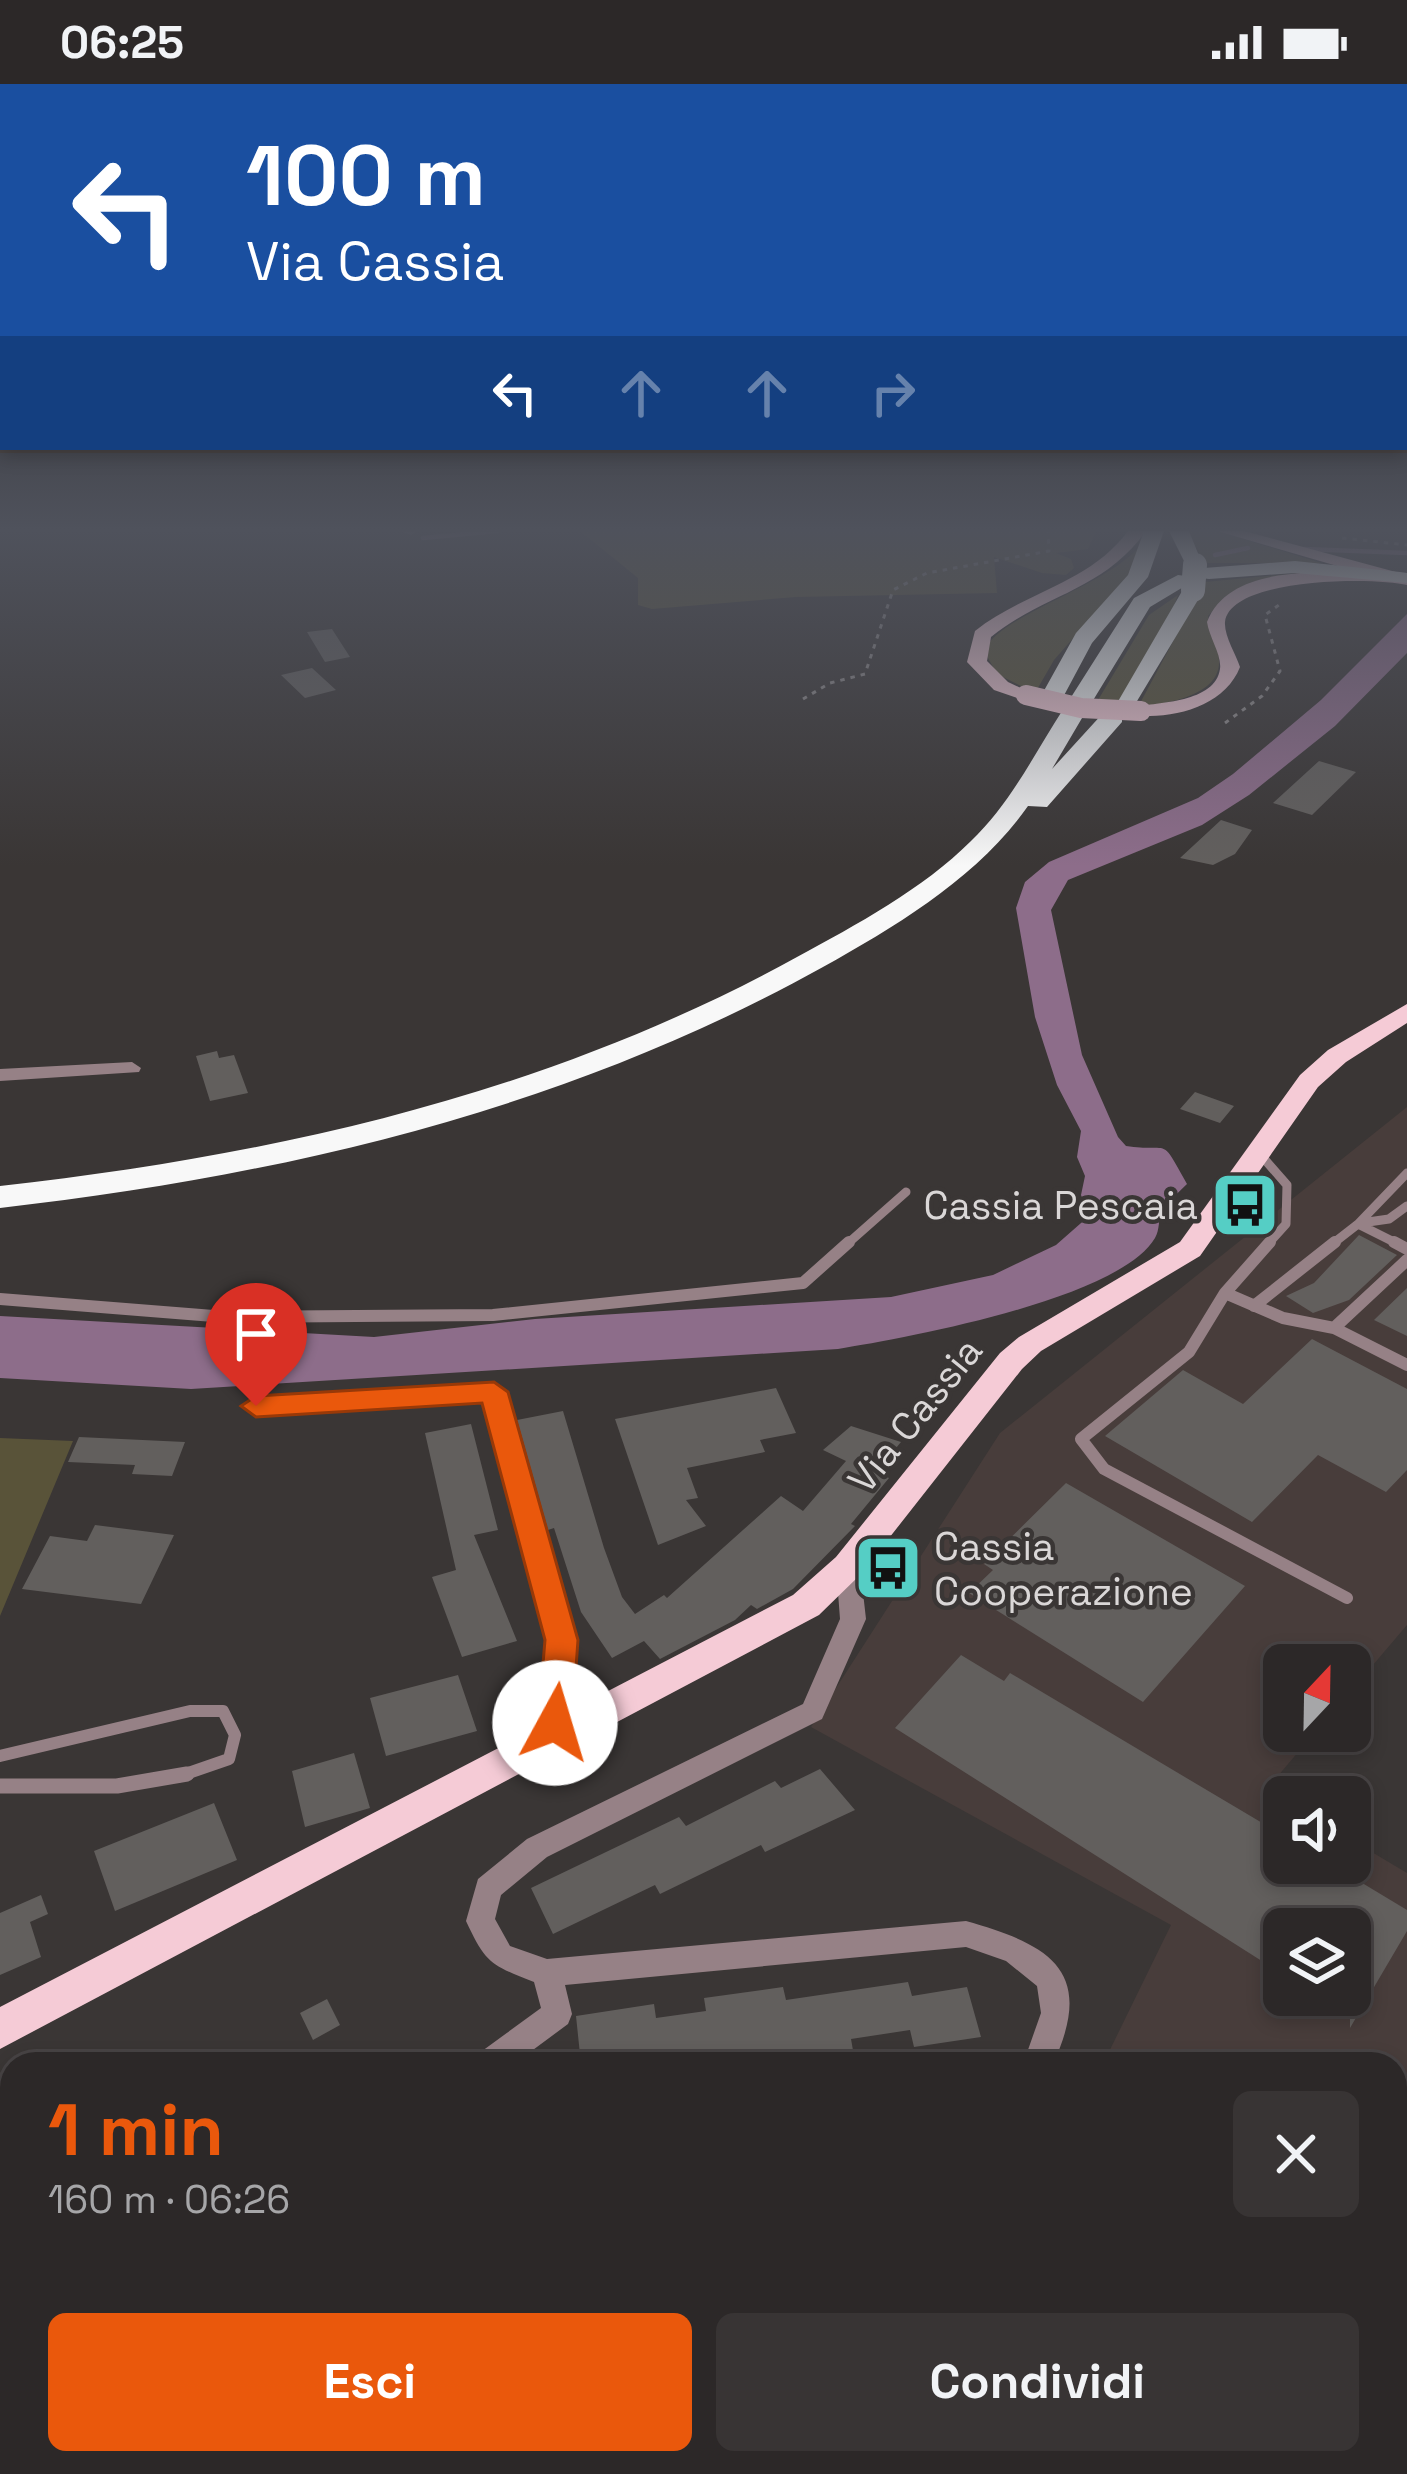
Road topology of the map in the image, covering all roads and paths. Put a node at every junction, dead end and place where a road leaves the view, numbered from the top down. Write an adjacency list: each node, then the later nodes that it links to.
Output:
1 (875, 643): 8 (path)
2 (981, 643): 9 (main road)
3 (1083, 643): 9 (highway)
4 (1108, 643): 9 (highway)
5 (1161, 643): 10 (highway)
6 (1222, 643): 10 (main road)
7 (1272, 643): 11 (path)
8 (803, 699)
9 (1056, 703): 10 (main road, bridge); 12 (highway)
10 (1125, 712): 12 (highway)
11 (1225, 723)
12 (987, 838): 13 (highway)
13 (962, 864): 20 (highway); 22 (highway)
14 (1407, 1012): 17 (main road, Via Cassia)
15 (131, 1068): 16 (street)
16 (0, 1076)
17 (1258, 1151): 26 (lane); 32 (main road, Via Cassia)
18 (1407, 1173): 23 (lane)
19 (906, 1192): 27 (lane)
20 (0, 1196)
21 (1407, 1206): 23 (lane)
22 (0, 1218)
23 (1358, 1224): 24 (lane); 28 (lane)
24 (1407, 1249)
25 (1407, 1259): 29 (lane)
26 (1226, 1293): 28 (lane); 33 (lane)
27 (0, 1299)
28 (1254, 1306): 29 (lane)
29 (1334, 1328): 30 (lane)
30 (1407, 1365)
31 (256, 1406): 34 (street)
32 (848, 1566): 34 (main road, Via Cassia); 37 (street)
33 (1347, 1598)
34 (559, 1737): 38 (main road, Via Cassia)
35 (0, 1756): 36 (lane)
36 (0, 1786)
37 (547, 1973): 39 (street); 40 (street)
38 (0, 2030)
39 (505, 2052)
40 (1044, 2052)

